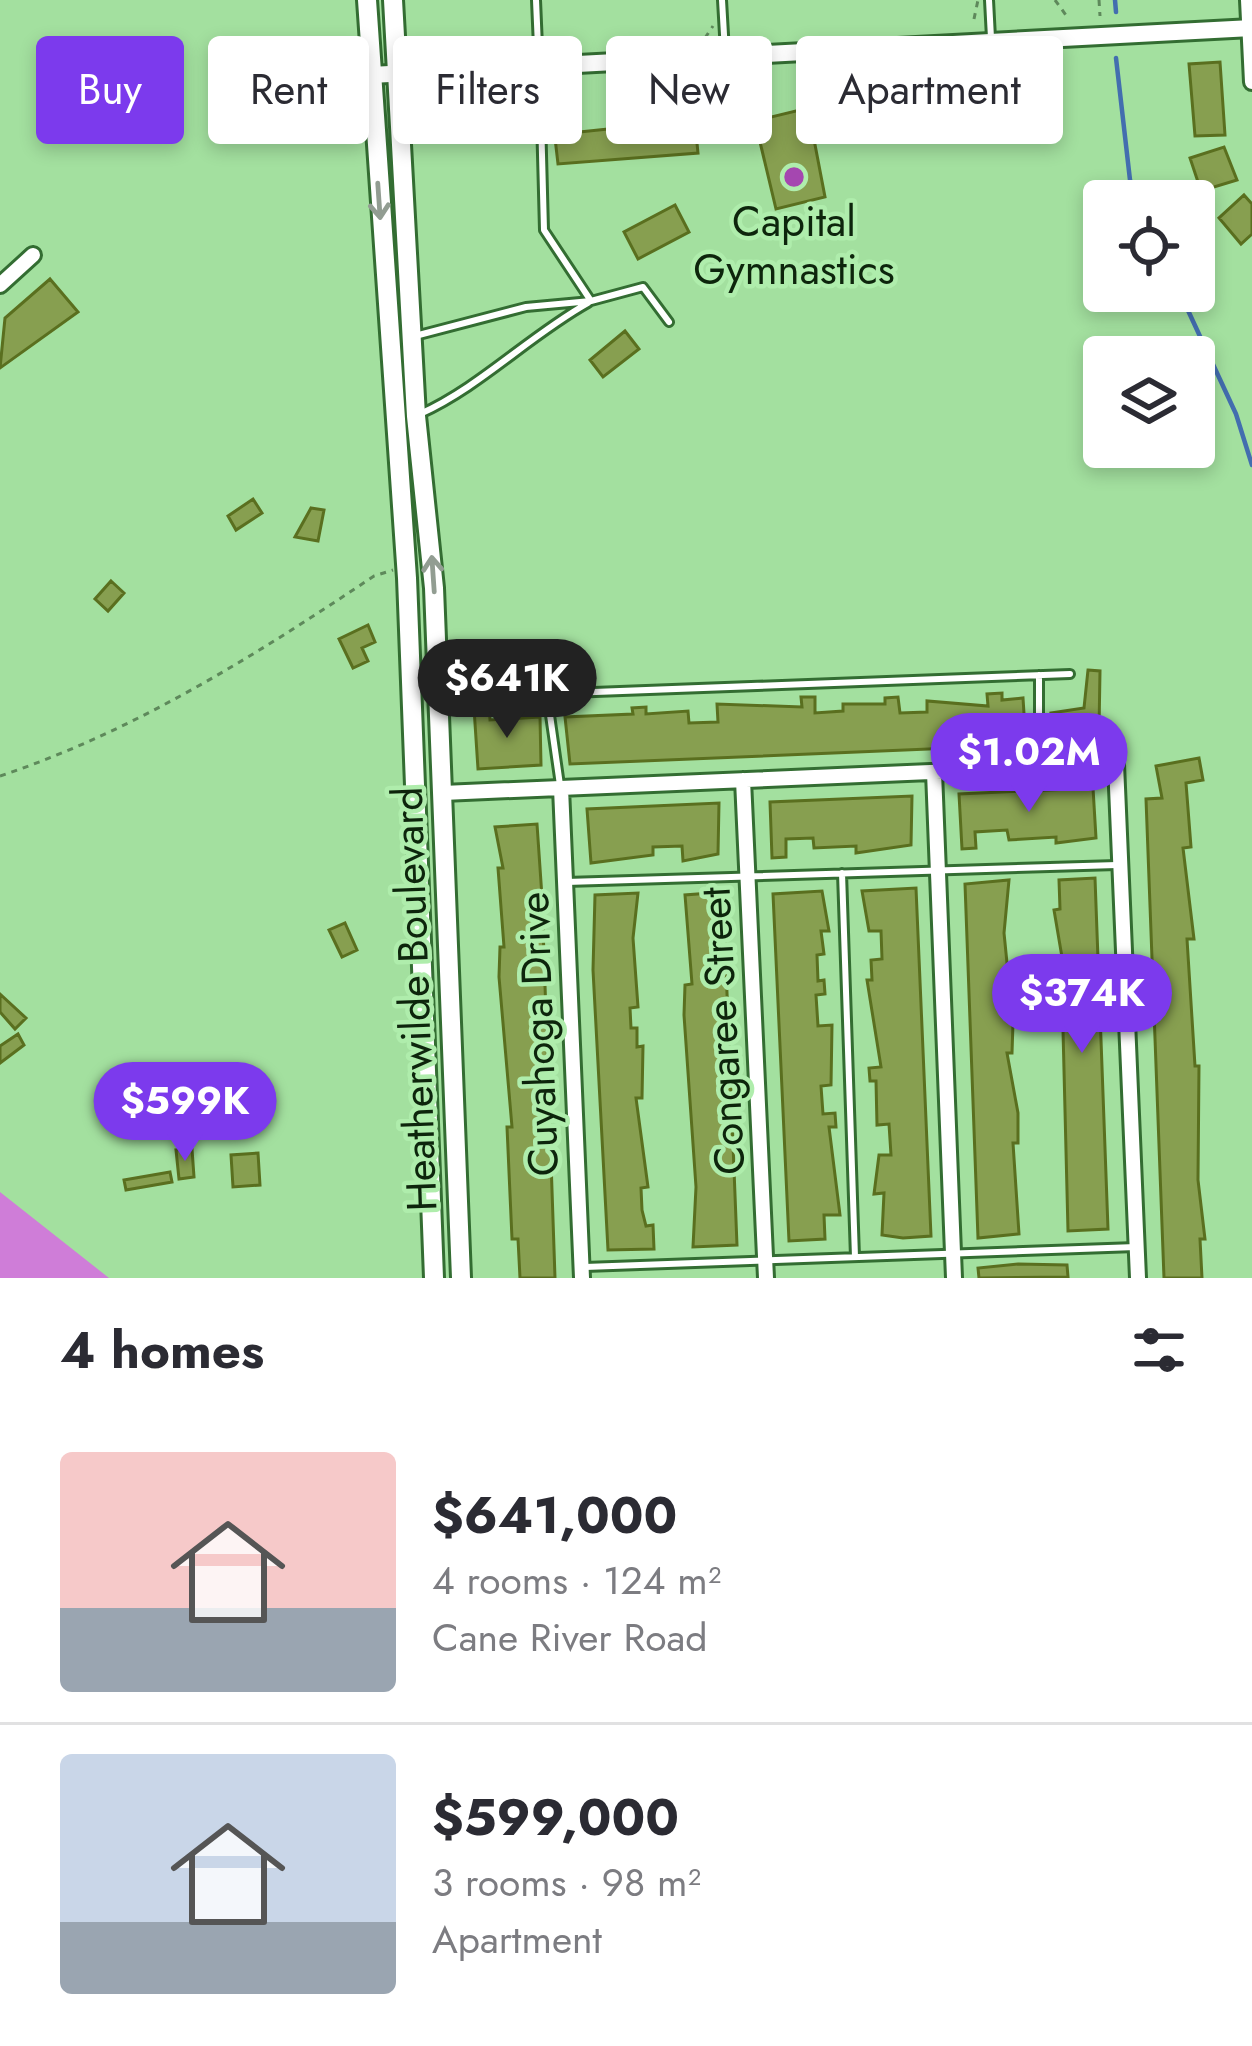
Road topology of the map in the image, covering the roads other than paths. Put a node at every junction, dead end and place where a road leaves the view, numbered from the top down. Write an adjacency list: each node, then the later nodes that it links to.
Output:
1 (367, 0): 14 (main road, Heatherwilde Boulevard)
2 (393, 0): 8 (main road, Heatherwilde Boulevard)
3 (536, 0): 9 (lane)
4 (722, 0): 10 (lane)
5 (988, 0): 11 (lane)
6 (1248, 0): 7 (street)
7 (1251, 28): 12 (street); 15 (street)
8 (394, 36)
9 (539, 36)
10 (724, 36)
11 (991, 36)
12 (1063, 37)
13 (393, 74): 14 (street)
14 (371, 75): 24 (main road, Heatherwilde Boulevard, one-way to 24)
15 (1252, 82)
16 (400, 144): 22 (main road, Heatherwilde Boulevard)
17 (542, 144): 20 (lane)
18 (33, 255): 19 (street)
19 (0, 285)
20 (591, 301): 21 (lane); 22 (lane); 23 (lane)
21 (669, 322)
22 (412, 337): 23 (main road, Heatherwilde Boulevard)
23 (416, 416): 24 (main road); 33 (main road, Heatherwilde Boulevard, one-way to 23)
24 (393, 417): 44 (main road, Heatherwilde Boulevard)
25 (1070, 674): 26 (lane)
26 (1039, 675): 27 (lane); 29 (lane)
27 (547, 694): 28 (lane); 32 (lane)
28 (491, 696)
29 (1040, 767): 30 (street); 34 (street)
30 (934, 772): 31 (street); 35 (street)
31 (743, 780): 32 (street); 37 (street, Congaree Street)
32 (561, 788): 33 (street); 38 (street, Cuyahoga Drive)
33 (443, 794): 45 (main road, Heatherwilde Boulevard)
34 (1120, 865): 35 (lane); 39 (street)
35 (939, 870): 36 (lane); 40 (street)
36 (842, 873): 37 (lane); 41 (lane)
37 (748, 876): 38 (lane); 42 (street, Congaree Street)
38 (565, 882): 43 (street, Cuyahoga Drive)
39 (1137, 1247): 40 (lane); 48 (street)
40 (953, 1254): 41 (lane); 47 (street)
41 (855, 1257): 42 (lane)
42 (766, 1260): 43 (lane); 46 (street, Congaree Street)
43 (582, 1272)
44 (434, 1278)
45 (460, 1278)
46 (766, 1278)
47 (954, 1278)
48 (1138, 1278)

